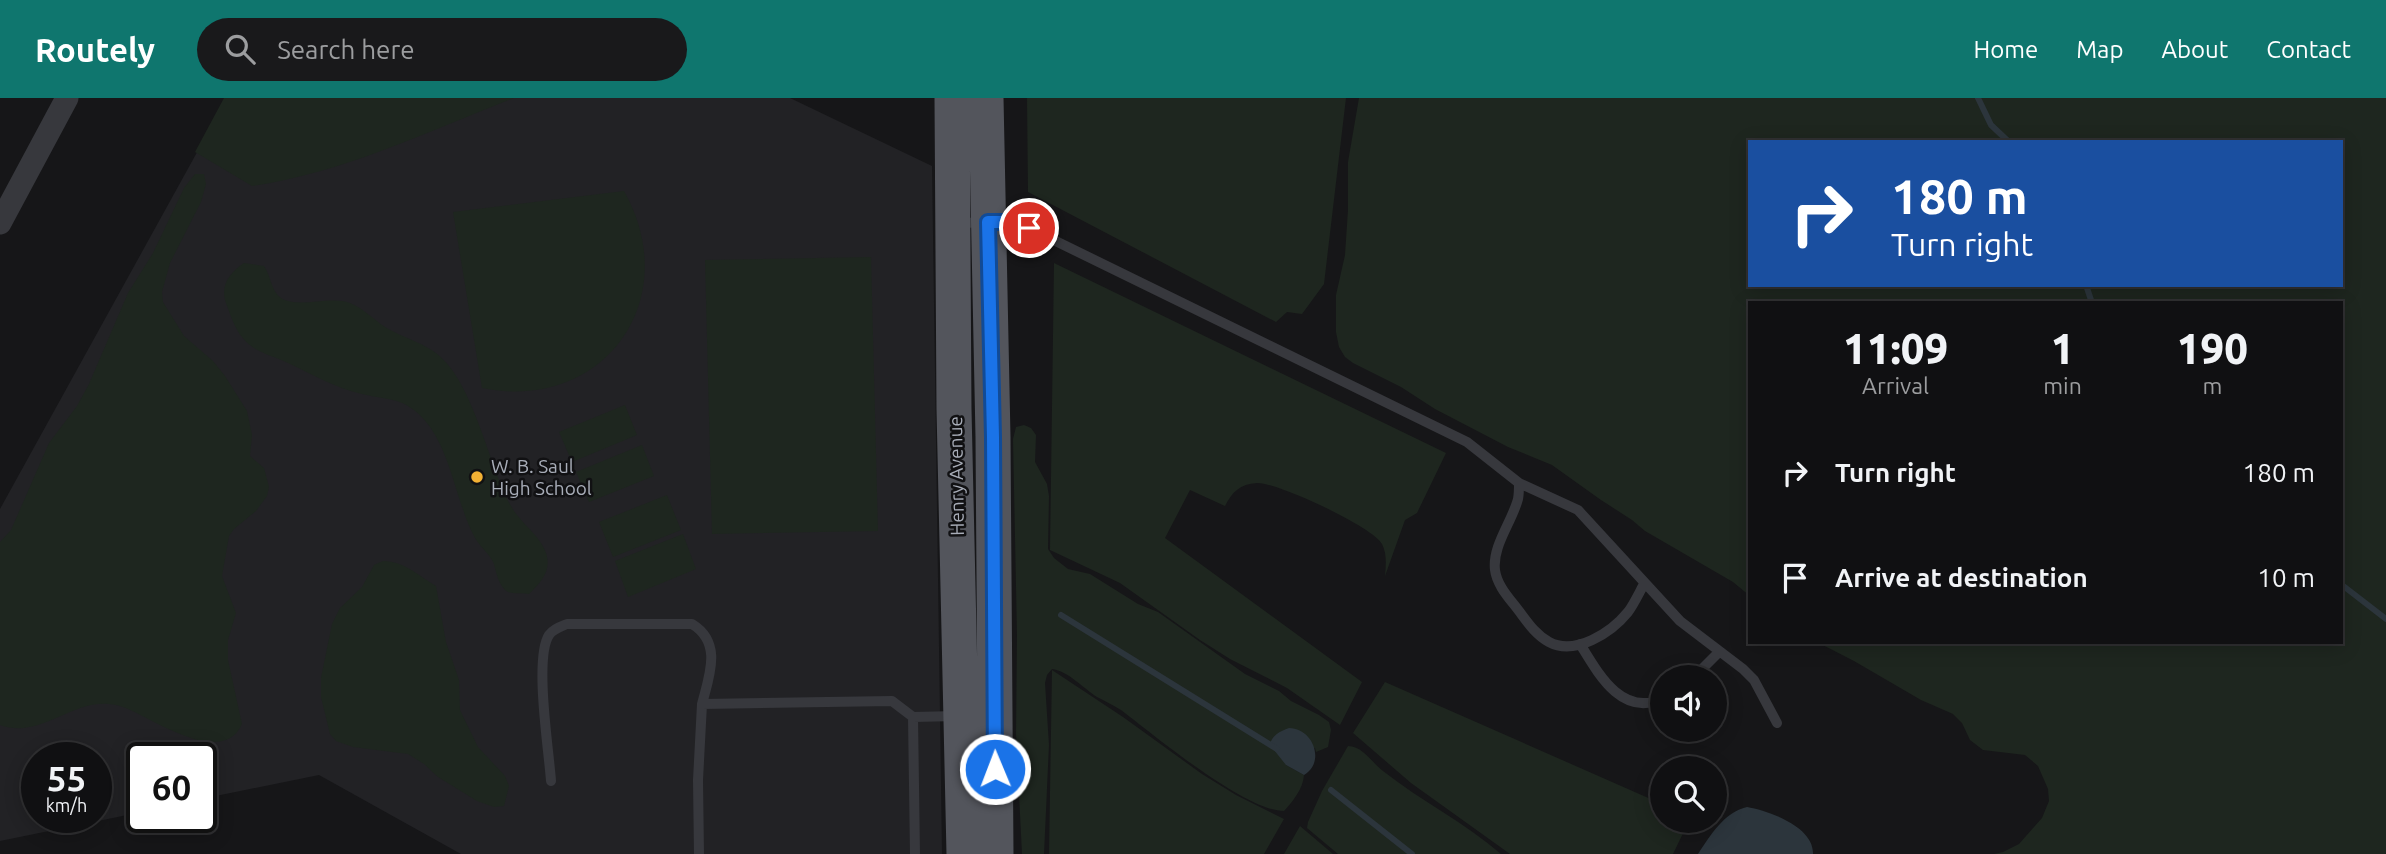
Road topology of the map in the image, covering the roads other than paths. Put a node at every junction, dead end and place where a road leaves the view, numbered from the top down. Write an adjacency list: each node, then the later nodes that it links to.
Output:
1 (67, 98): 4 (street)
2 (952, 98): 5 (main road, Henry Avenue)
3 (986, 98): 5 (main road, Henry Avenue)
4 (0, 223)
5 (971, 223): 6 (lane); 13 (main road, Henry Avenue)
6 (1519, 483): 7 (lane); 8 (lane)
7 (1644, 584): 8 (lane); 9 (lane)
8 (1580, 644): 11 (lane)
9 (1719, 652): 10 (lane); 15 (lane)
10 (1706, 665)
11 (1650, 703)
12 (702, 704): 14 (lane); 16 (lane); 17 (lane)
13 (978, 716): 14 (lane); 19 (main road, Henry Avenue); 20 (main road, Henry Avenue)
14 (913, 717): 18 (lane)
15 (1777, 723)
16 (551, 781)
17 (699, 854)
18 (915, 854)
19 (964, 854)
20 (996, 854)

